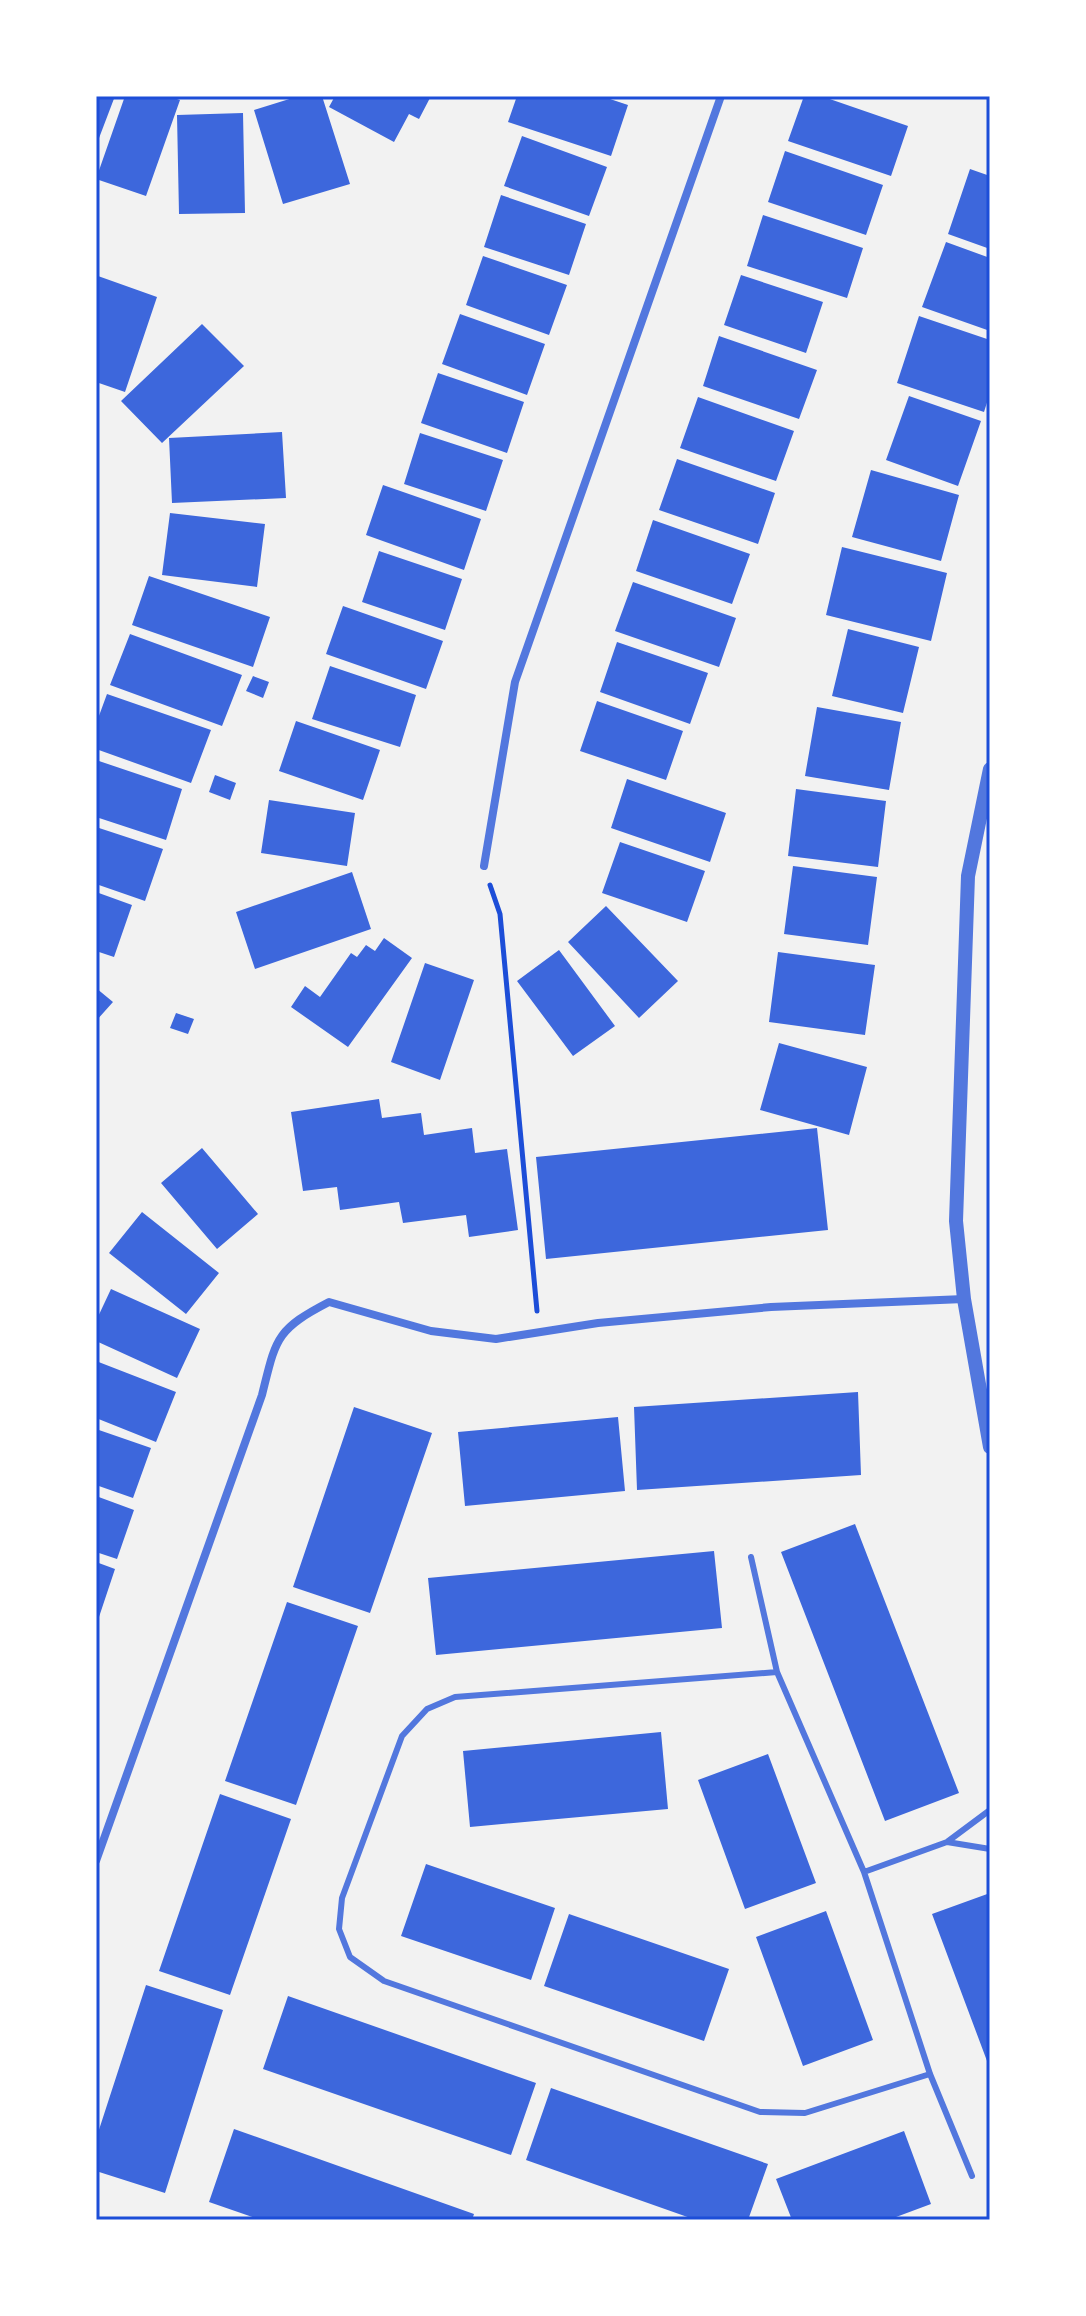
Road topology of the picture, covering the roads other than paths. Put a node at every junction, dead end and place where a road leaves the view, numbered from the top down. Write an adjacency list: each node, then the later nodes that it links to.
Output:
1 (721, 96): 3 (street)
2 (990, 769): 4 (street)
3 (484, 866)
4 (964, 1299): 5 (street); 11 (street)
5 (990, 1447)
6 (751, 1557): 7 (lane)
7 (777, 1672): 12 (lane); 13 (lane)
8 (990, 1810): 9 (lane)
9 (947, 1842): 10 (lane); 12 (lane)
10 (990, 1849)
11 (96, 1861)
12 (864, 1872): 13 (lane)
13 (930, 2074): 14 (lane)
14 (972, 2176)

